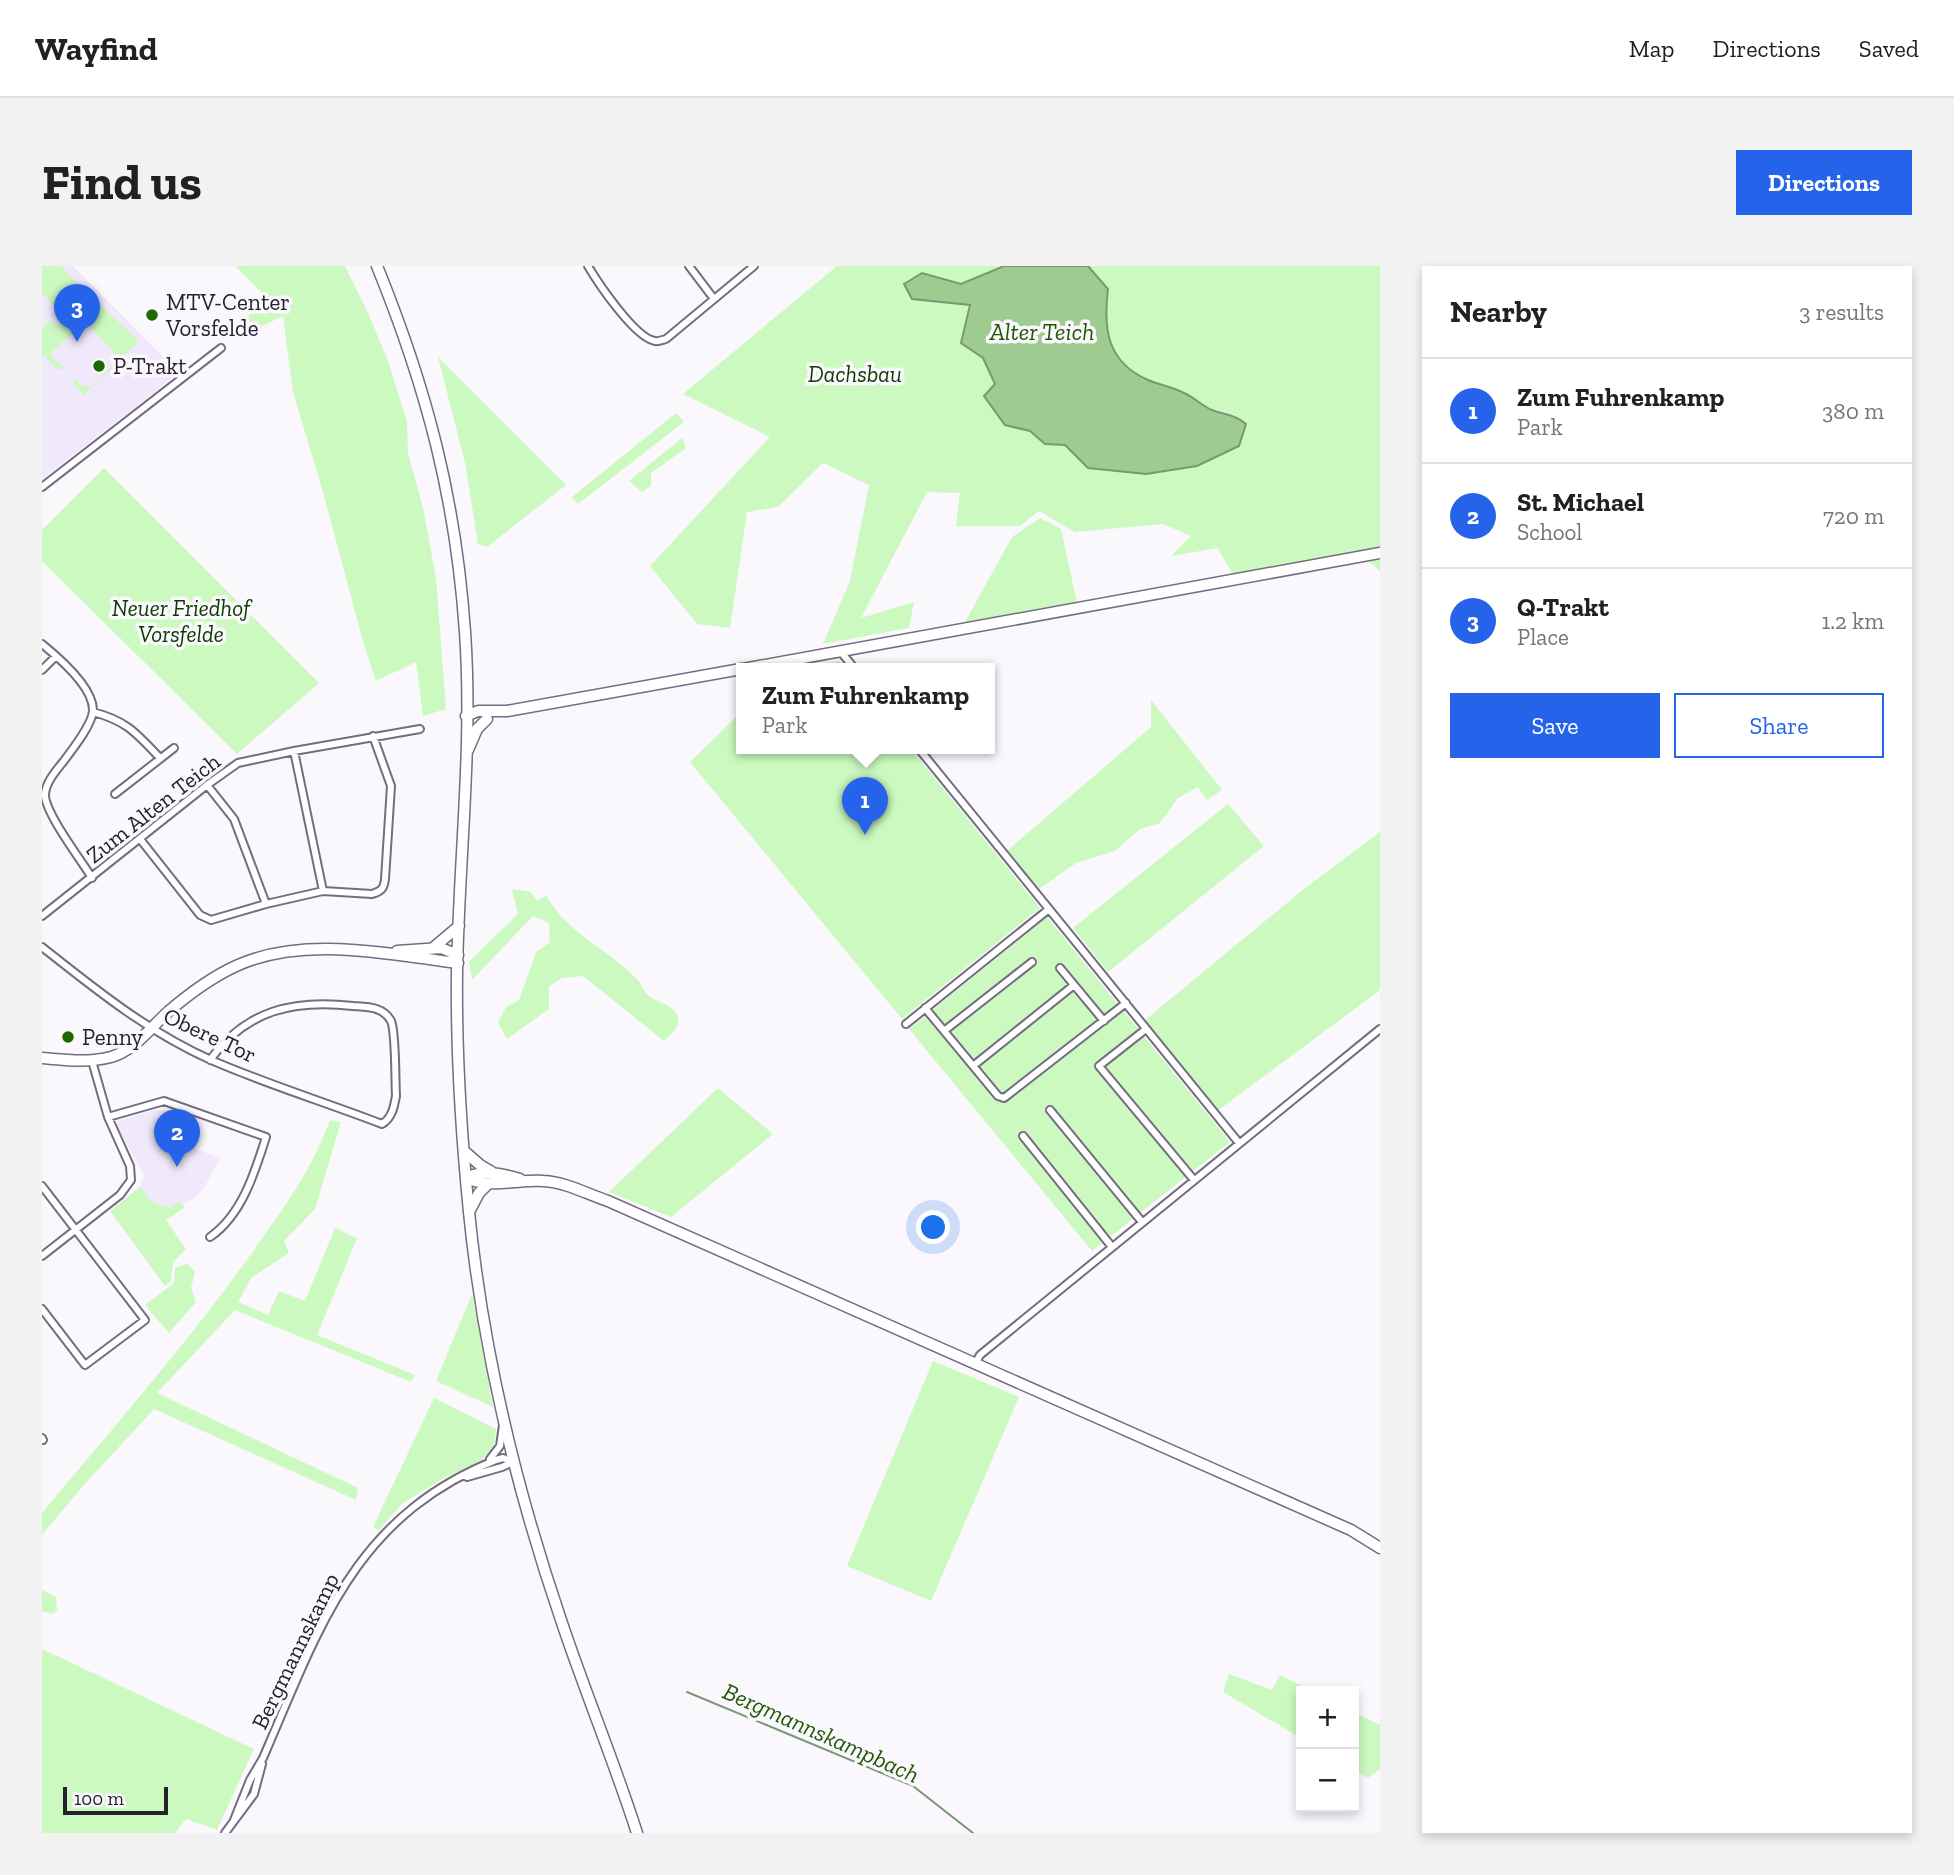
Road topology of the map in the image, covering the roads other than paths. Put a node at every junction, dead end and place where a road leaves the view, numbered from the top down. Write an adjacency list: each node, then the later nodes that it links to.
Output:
1 (377, 266): 18 (main road)
2 (588, 266): 5 (street)
3 (689, 266): 5 (street)
4 (754, 266): 5 (street)
5 (714, 299)
6 (221, 348): 7 (street)
7 (42, 487)
8 (1380, 553): 10 (main road)
9 (42, 644): 11 (street)
10 (840, 651): 12 (main road); 13 (street)
11 (56, 656): 14 (street); 17 (street)
12 (775, 663)
13 (850, 663)
14 (42, 670)
15 (736, 670): 16 (main road)
16 (507, 710): 18 (main road); 19 (main road)
17 (93, 712): 25 (street); 30 (street)
18 (466, 716): 19 (main road); 26 (main road)
19 (487, 719): 26 (main road)
20 (420, 729): 21 (street, Zum Alten Teich)
21 (373, 736): 23 (street, Zum Alten Teich); 31 (street)
22 (174, 748): 25 (street)
23 (294, 751): 27 (street, Zum Alten Teich); 31 (street)
24 (923, 754): 33 (street)
25 (160, 758): 28 (street)
26 (465, 761): 35 (main road)
27 (206, 785): 29 (street, Zum Alten Teich); 32 (street)
28 (115, 794)
29 (140, 839): 30 (street, Zum Alten Teich); 32 (street)
30 (92, 878): 34 (street, Zum Alten Teich)
31 (323, 891): 32 (street)
32 (266, 904)
33 (1049, 909): 43 (street); 44 (street)
34 (42, 916)
35 (458, 926): 37 (main road); 39 (main road)
36 (42, 947): 47 (street, Obere Tor)
37 (433, 948): 38 (main road); 39 (main road)
38 (376, 953): 39 (main road); 47 (main road)
39 (458, 959): 59 (main road)
40 (1032, 962): 50 (street)
41 (1060, 968): 42 (street)
42 (1074, 985): 45 (street); 54 (street)
43 (1126, 1003): 45 (street); 48 (street)
44 (925, 1008): 46 (street); 50 (street)
45 (1104, 1021): 54 (street)
46 (906, 1024)
47 (152, 1028): 52 (street, Obere Tor); 53 (main road)
48 (1146, 1029): 58 (street); 63 (street)
49 (1380, 1029): 58 (street)
50 (944, 1031): 54 (street)
51 (42, 1058): 53 (main road)
52 (210, 1059): 52 (street, Obere Tor)
53 (92, 1061): 56 (street)
54 (974, 1066)
55 (1050, 1110): 67 (street)
56 (108, 1117): 68 (street); 69 (street)
57 (1023, 1136): 70 (street)
58 (1239, 1143): 63 (street)
59 (464, 1151): 60 (main road); 61 (main road)
60 (495, 1174): 61 (main road); 62 (main road)
61 (466, 1178): 64 (main road); 66 (main road)
62 (523, 1180): 64 (main road); 73 (main road)
63 (1194, 1180): 67 (street)
64 (488, 1184): 66 (main road)
65 (42, 1186): 68 (street)
66 (469, 1212): 74 (main road)
67 (1142, 1222): 70 (street)
68 (77, 1229): 71 (street); 72 (street)
69 (210, 1237)
70 (1112, 1247): 73 (street)
71 (42, 1256)
72 (42, 1309)
73 (975, 1364): 78 (main road)
74 (503, 1419): 75 (main road); 76 (street)
75 (513, 1462): 76 (street, Bergmannskamp); 77 (street, Bergmannskamp); 80 (main road)
76 (486, 1463): 77 (street, Bergmannskamp)
77 (455, 1480): 79 (street, Bergmannskamp)
78 (1380, 1548)
79 (225, 1833)
80 (637, 1833)

